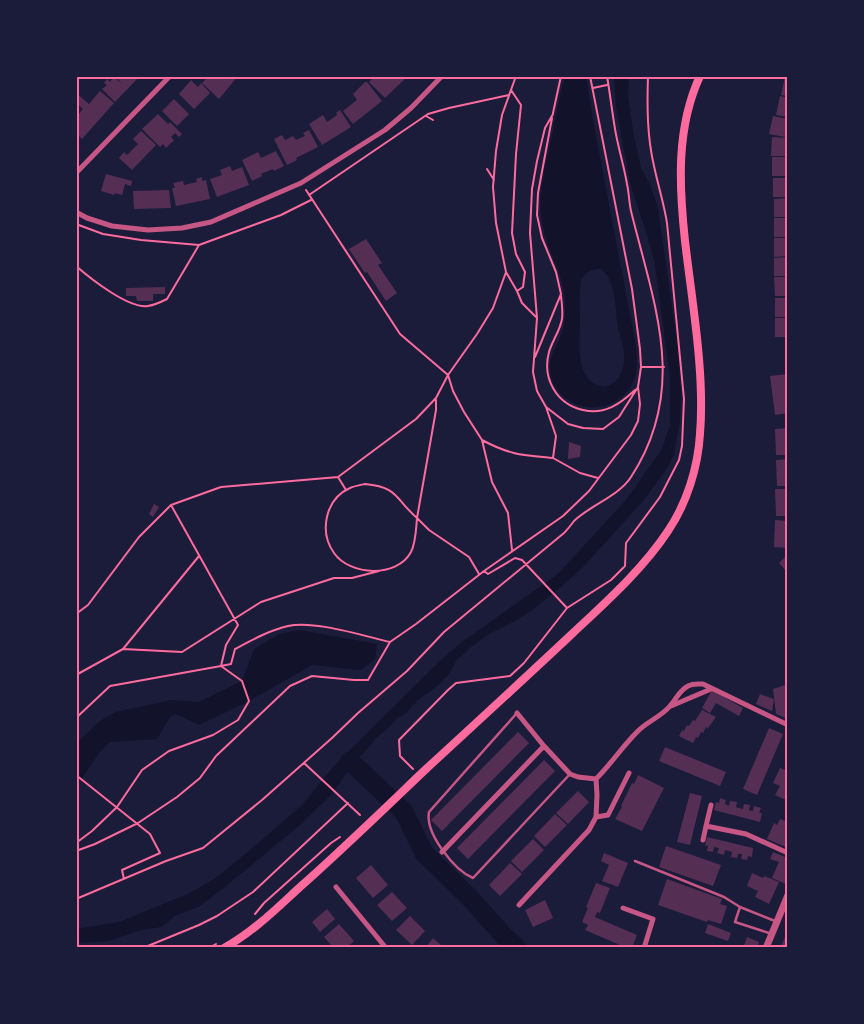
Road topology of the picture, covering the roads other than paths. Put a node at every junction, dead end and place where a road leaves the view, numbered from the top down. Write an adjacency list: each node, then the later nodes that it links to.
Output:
1 (170, 76): 4 (street)
2 (442, 76): 5 (street)
3 (700, 76): 28 (main road)
4 (76, 173)
5 (76, 212)
6 (712, 689): 7 (street); 7 (street); 9 (street)
7 (670, 707): 13 (street)
8 (517, 713): 10 (street); 18 (lane)
9 (788, 726)
10 (544, 746): 12 (street); 18 (street)
11 (629, 773): 15 (street)
12 (570, 774): 13 (street); 18 (lane)
13 (596, 779): 15 (street)
14 (711, 805): 16 (street)
15 (596, 817): 23 (street)
16 (706, 826): 17 (street); 19 (street)
17 (703, 840)
18 (442, 852)
19 (788, 853)
20 (635, 861): 24 (lane)
21 (336, 887): 29 (street)
22 (788, 895): 26 (street)
23 (519, 905)
24 (740, 907): 26 (lane); 27 (lane)
25 (623, 908): 30 (street)
26 (777, 921): 27 (street)
27 (772, 934): 33 (street)
28 (224, 948)
29 (386, 948)
30 (644, 948)
31 (692, 948): 32 (lane)
32 (697, 948)
33 (766, 948)

